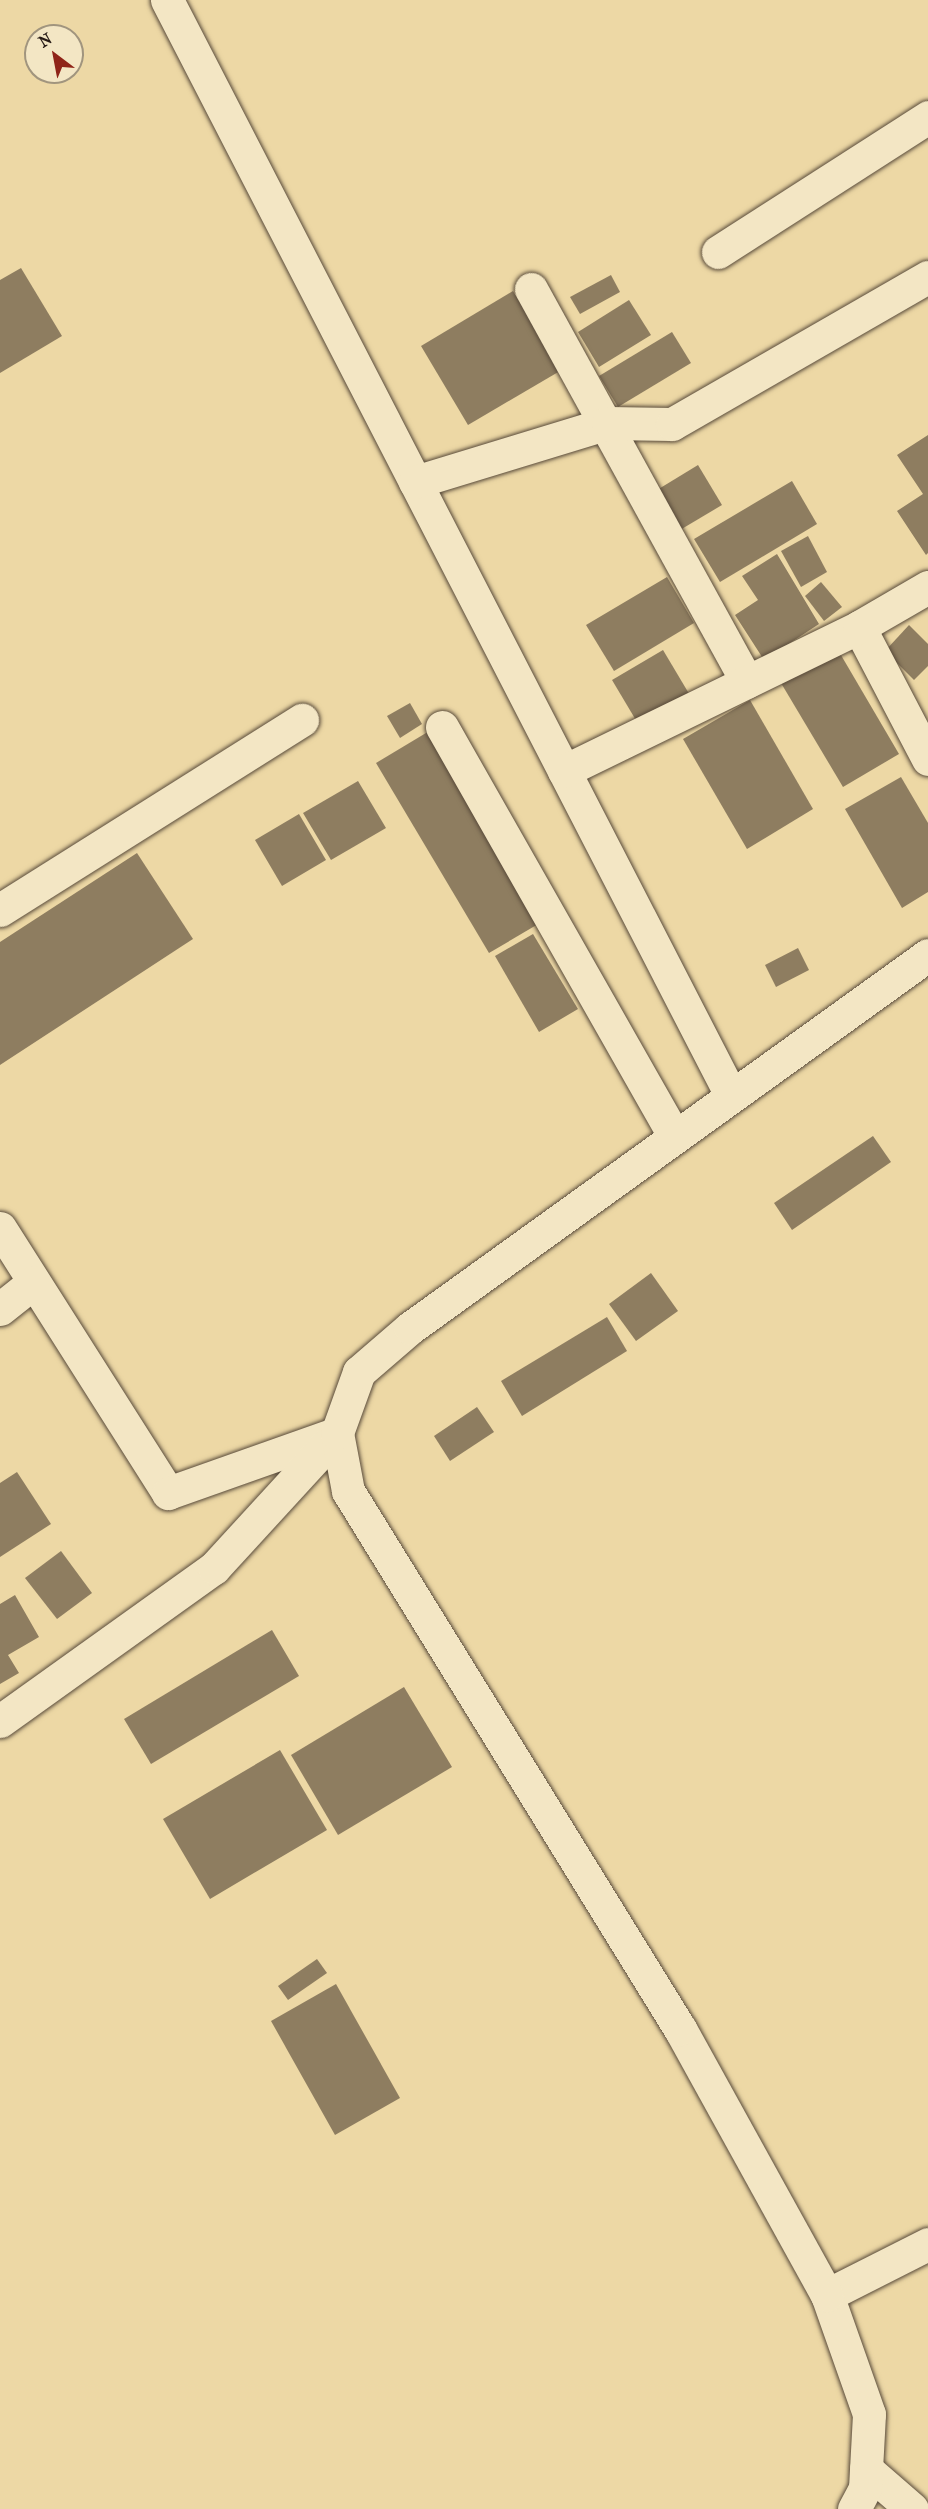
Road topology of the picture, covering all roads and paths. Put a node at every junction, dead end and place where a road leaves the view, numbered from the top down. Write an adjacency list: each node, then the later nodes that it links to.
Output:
1 (166, 0): 7 (street)
2 (928, 117): 3 (street)
3 (718, 252)
4 (928, 277): 6 (street)
5 (531, 289): 6 (street)
6 (608, 423): 7 (street); 10 (street)
7 (415, 482): 14 (street)
8 (928, 587): 9 (street)
9 (859, 627): 10 (street); 13 (street)
10 (747, 682): 14 (street)
11 (302, 720): 15 (street)
12 (442, 727): 18 (street)
13 (928, 759)
14 (564, 771): 17 (street)
15 (0, 910)
16 (928, 955): 17 (street)
17 (731, 1095): 18 (street)
18 (674, 1136): 22 (street)
19 (0, 1228): 20 (street)
20 (34, 1282): 21 (street); 22 (street)
21 (0, 1309)
22 (337, 1433): 23 (street); 25 (street)
23 (0, 1721)
24 (928, 2244): 25 (street)
25 (827, 2295): 26 (street)
26 (866, 2469): 27 (street); 28 (street)
27 (854, 2509)
28 (912, 2509)

